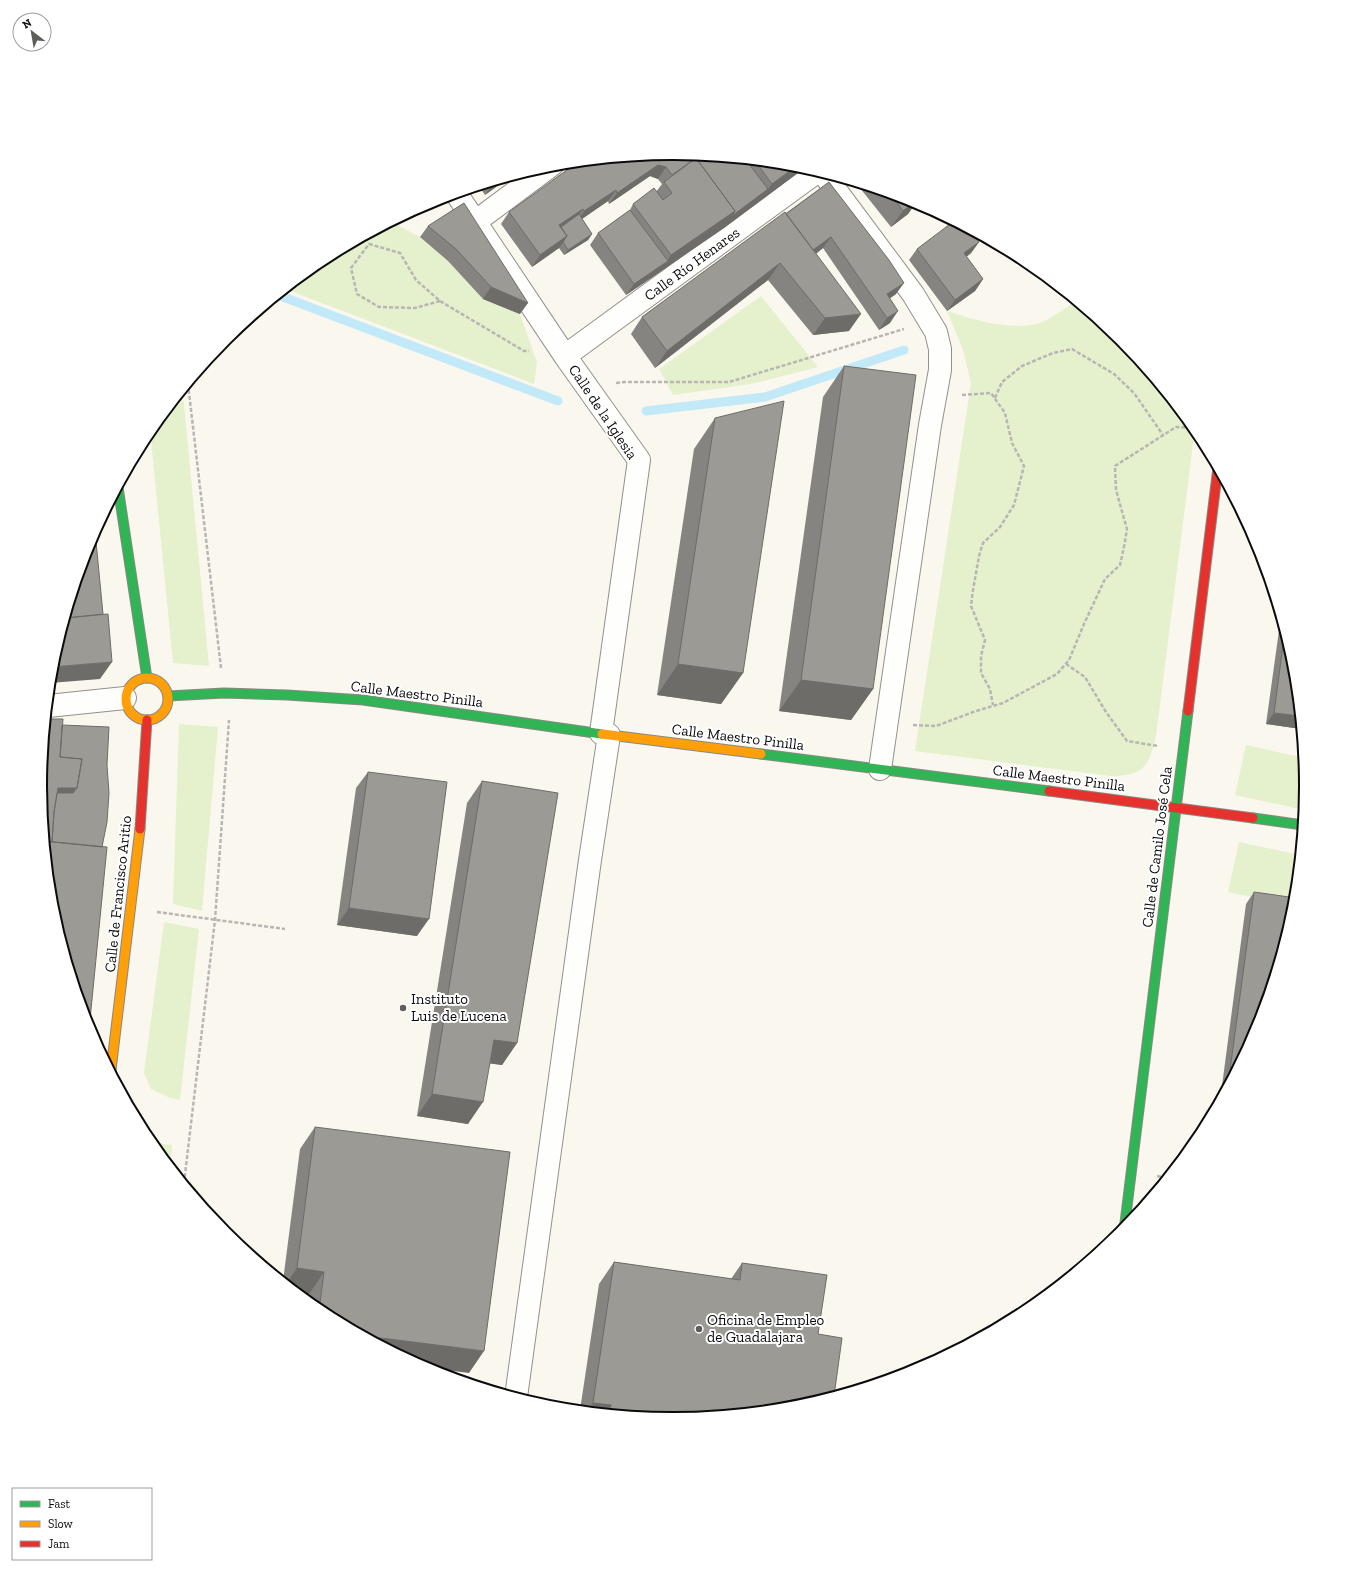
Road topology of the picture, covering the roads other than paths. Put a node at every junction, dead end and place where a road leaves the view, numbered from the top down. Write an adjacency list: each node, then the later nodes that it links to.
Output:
1 (538, 175): 5 (street)
2 (812, 176): 6 (street, Calle Río Henares)
3 (828, 179): 15 (street)
4 (459, 198): 5 (street, Calle de la Iglesia)
5 (475, 222): 6 (street, Calle de la Iglesia)
6 (562, 352): 14 (street, Calle de la Iglesia)
7 (1217, 475): 16 (street, Calle de Camilo José Cela)
8 (119, 495): 9 (street)
9 (147, 678): 10 (street); 11 (street)
10 (168, 696): 13 (street); 14 (street, Calle Maestro Pinilla)
11 (125, 698): 12 (street); 13 (street)
12 (52, 706)
13 (148, 720): 18 (street, Calle de Francisco Aritio)
14 (605, 734): 15 (street, Calle Maestro Pinilla); 20 (street, Calle de la Iglesia)
15 (880, 768): 16 (street, Calle Maestro Pinilla)
16 (1177, 807): 17 (street, Calle Maestro Pinilla); 19 (street, Calle de Camilo José Cela)
17 (1299, 825)
18 (112, 1063)
19 (1125, 1220)
20 (517, 1392)

